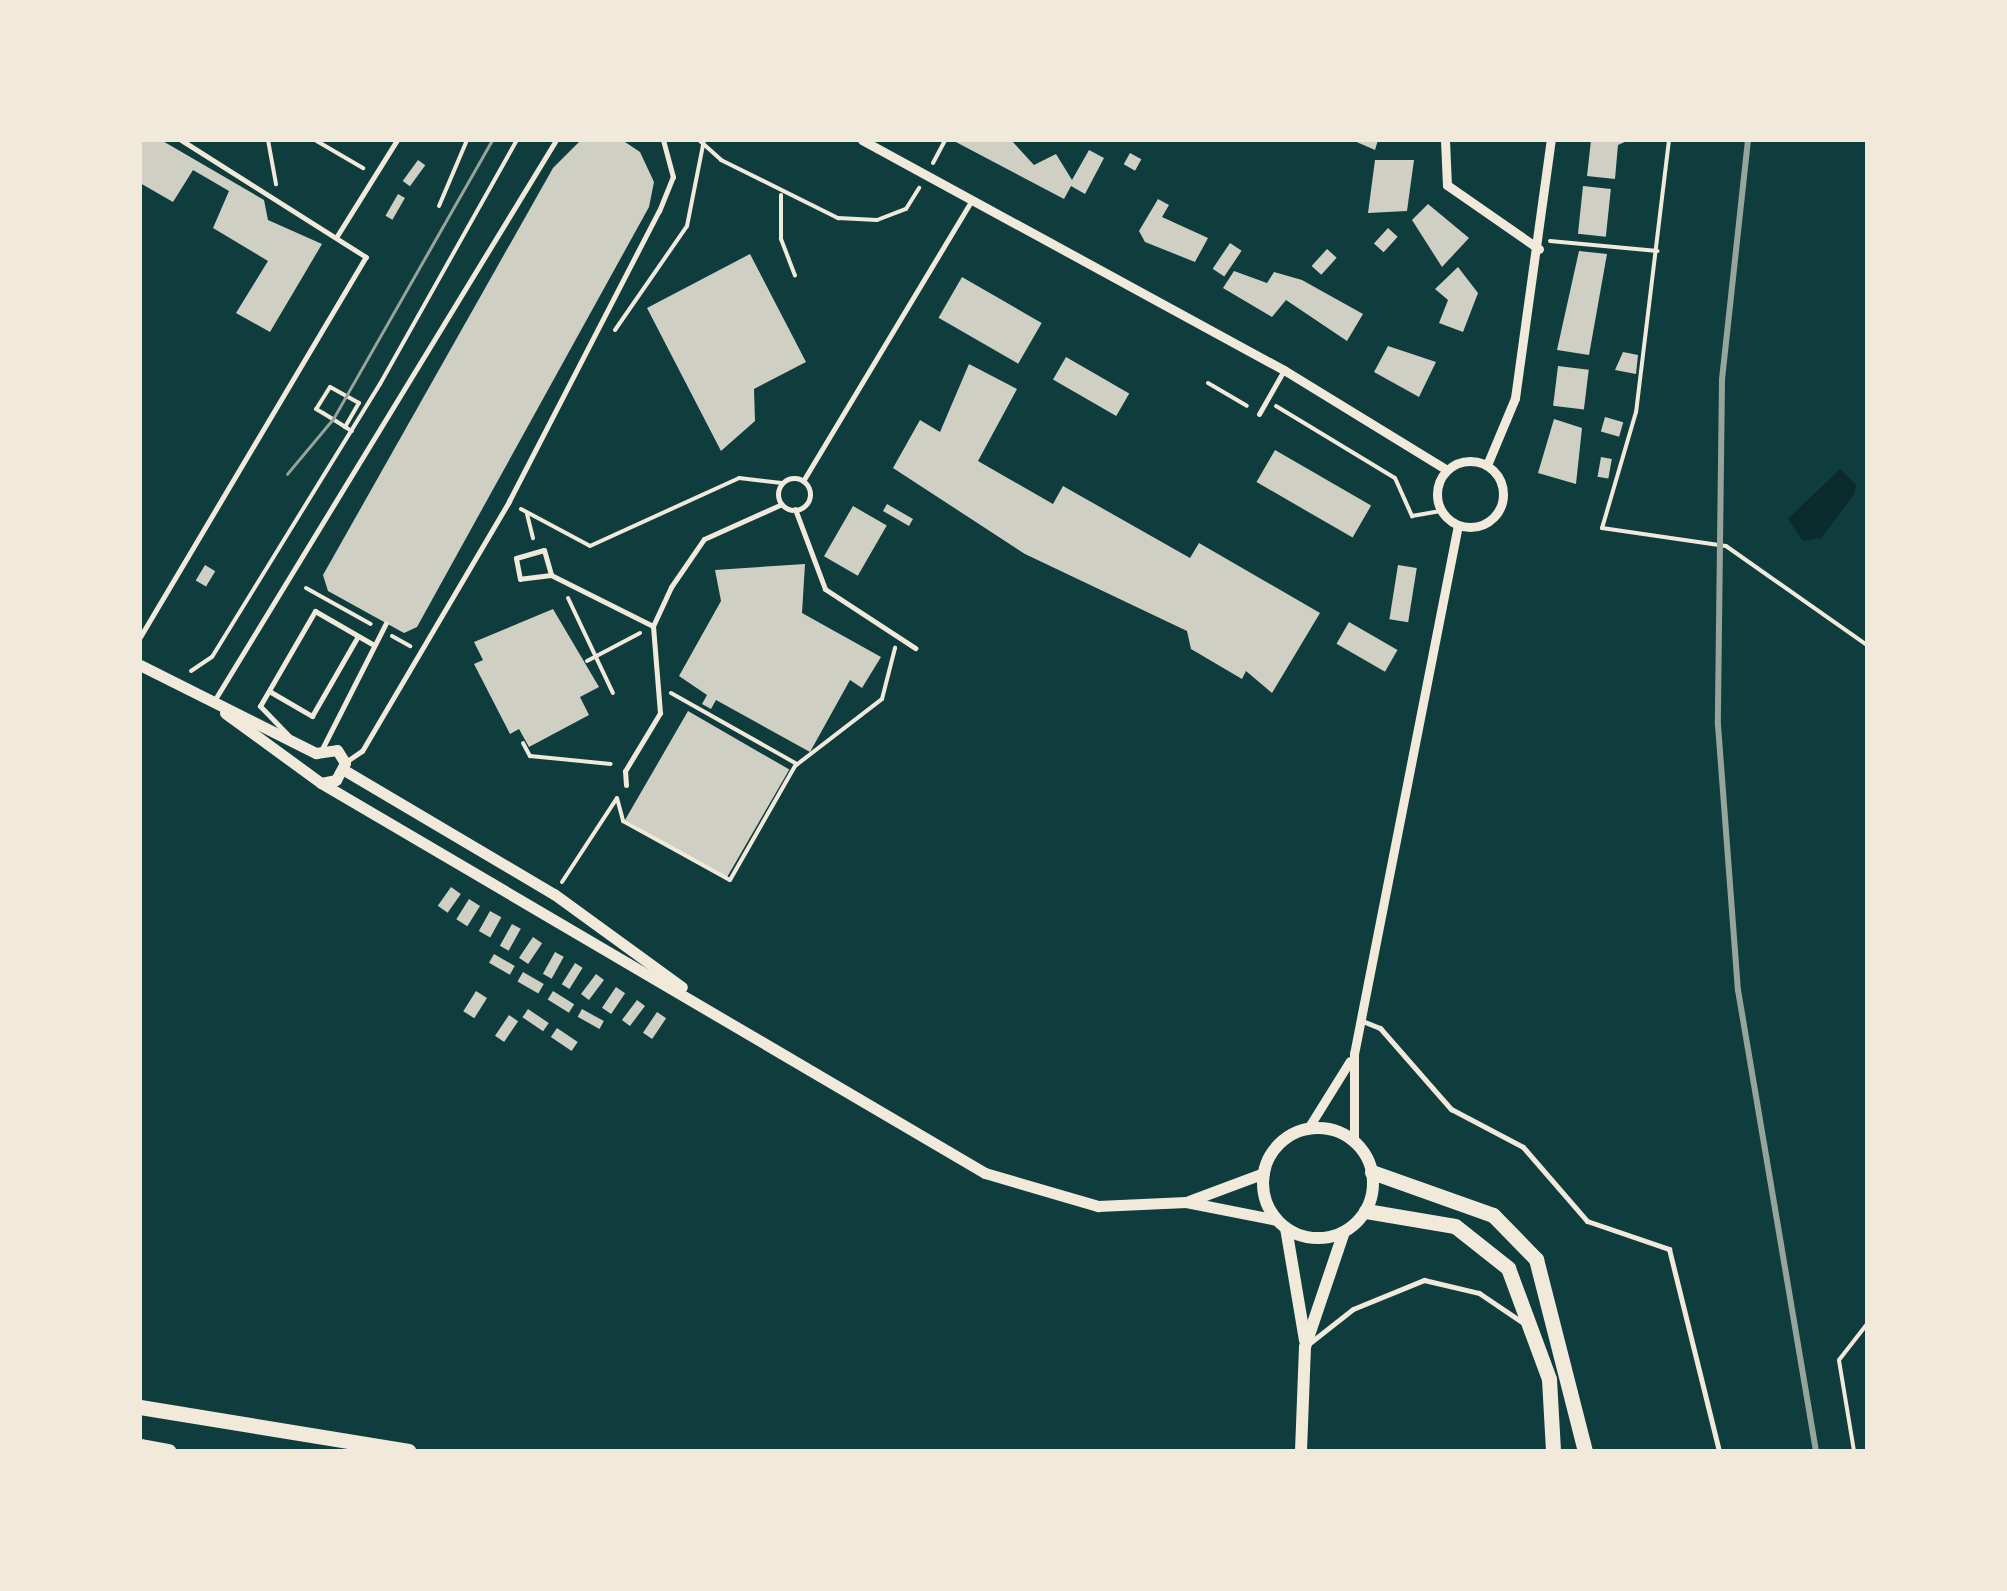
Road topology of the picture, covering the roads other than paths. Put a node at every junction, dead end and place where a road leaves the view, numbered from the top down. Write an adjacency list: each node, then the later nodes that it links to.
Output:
1 (180, 140): 9 (lane)
2 (397, 140): 9 (lane)
3 (556, 140): 28 (lane)
4 (663, 140): 32 (lane)
5 (862, 140): 8 (street)
6 (1444, 140): 10 (street)
7 (1551, 140): 10 (street)
8 (973, 197): 11 (street); 15 (lane)
9 (336, 236): 23 (lane)
10 (1540, 244): 13 (street)
11 (1284, 370): 12 (lane); 14 (street)
12 (1260, 414)
13 (1487, 465): 14 (street); 18 (street)
14 (1446, 470): 18 (street)
15 (803, 481): 16 (lane); 17 (lane)
16 (782, 504): 17 (lane); 21 (lane)
17 (795, 509): 25 (lane)
18 (1458, 525): 36 (street)
19 (551, 575): 19 (lane); 21 (lane)
20 (386, 623): 24 (lane)
21 (653, 626): 34 (lane)
22 (358, 636): 24 (lane); 27 (lane); 27 (lane)
23 (140, 637)
24 (374, 645): 31 (lane)
25 (915, 648)
26 (140, 665): 28 (street)
27 (269, 691): 30 (lane)
28 (211, 705): 29 (street)
29 (226, 713): 30 (street); 33 (street)
30 (291, 741): 31 (street)
31 (319, 751): 32 (street); 33 (street)
32 (344, 766): 33 (street); 35 (street)
33 (318, 781): 35 (street)
34 (626, 784)
35 (726, 1019): 42 (street)
36 (1360, 1020): 37 (street); 55 (lane)
37 (1354, 1054): 38 (street); 39 (street)
38 (1307, 1130): 39 (main road); 40 (main road)
39 (1354, 1142): 41 (main road)
40 (1264, 1172): 42 (street); 44 (main road)
41 (1372, 1172): 43 (main road); 54 (highway)
42 (1186, 1202): 44 (street)
43 (1366, 1211): 45 (main road); 46 (highway)
44 (1282, 1224): 45 (main road); 47 (main road)
45 (1344, 1232): 47 (main road)
46 (1536, 1332): 47 (lane); 53 (highway)
47 (1305, 1347): 52 (main road)
48 (140, 1407): 51 (highway)
49 (140, 1446): 50 (highway)
50 (169, 1451)
51 (408, 1451)
52 (1302, 1451)
53 (1553, 1451)
54 (1585, 1451)
55 (1719, 1451)

